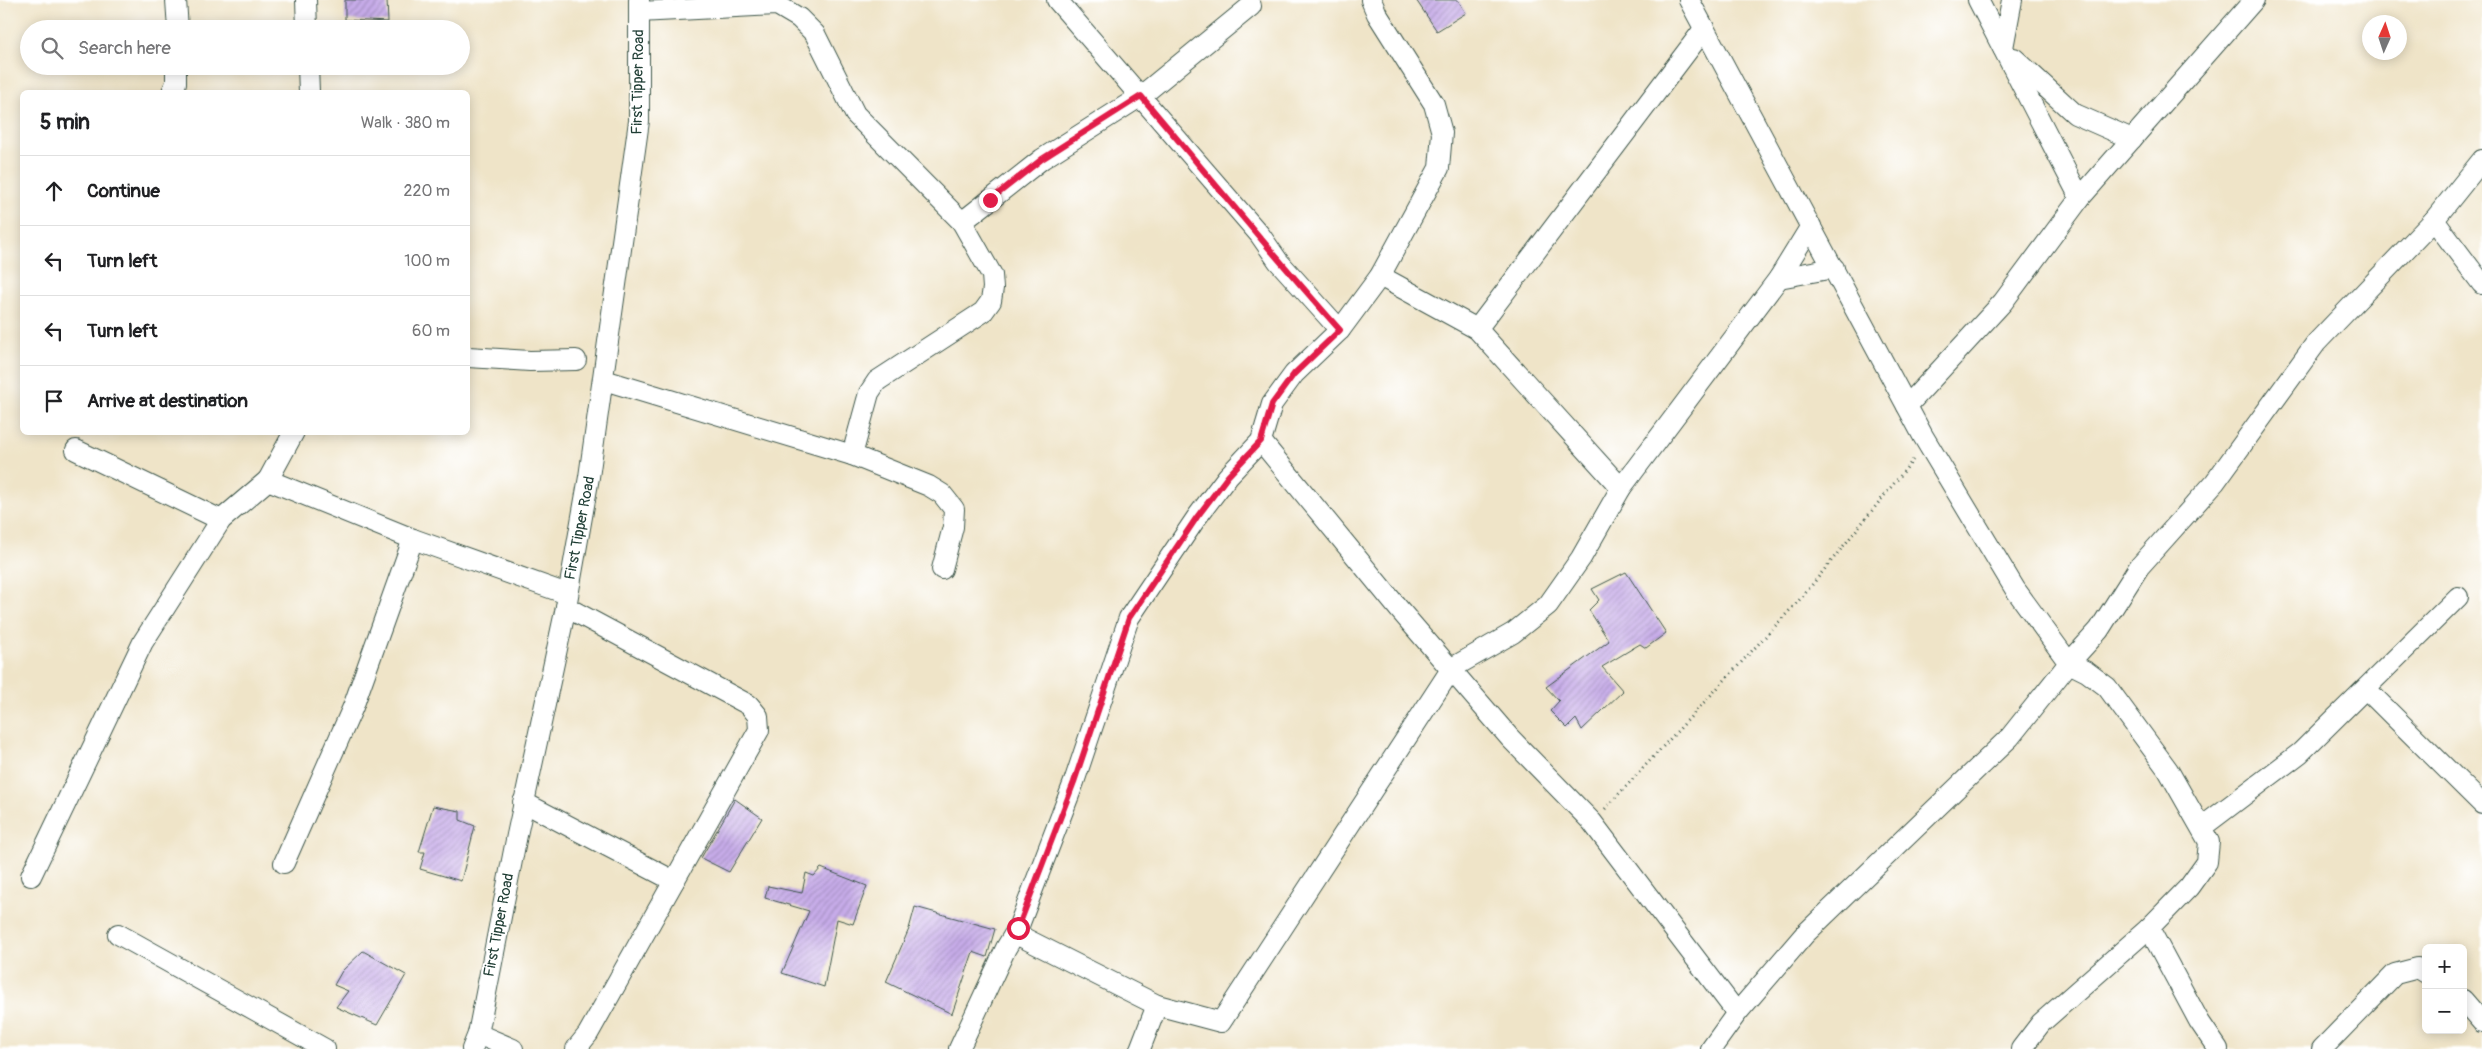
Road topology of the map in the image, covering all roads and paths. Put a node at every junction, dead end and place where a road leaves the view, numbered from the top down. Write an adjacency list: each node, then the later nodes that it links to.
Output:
1 (176, 0): 11 (street)
2 (306, 0): 12 (street)
3 (1057, 0): 19 (street)
4 (1371, 0): 27 (street)
5 (1689, 0): 13 (street)
6 (1978, 0): 14 (street)
7 (2012, 0): 14 (street)
8 (2254, 0): 20 (street)
9 (639, 6): 24 (street); 34 (street, First Tipper Road)
10 (1251, 6): 19 (street)
11 (177, 20)
12 (307, 20)
13 (1704, 29): 25 (street); 30 (street)
14 (2003, 48): 20 (street); 22 (street)
15 (176, 75): 17 (street)
16 (308, 75): 18 (street)
17 (173, 90)
18 (309, 90)
19 (1141, 96): 24 (street); 31 (street)
20 (2132, 139): 22 (street)
21 (2482, 160): 23 (street)
22 (2080, 198): 35 (street)
23 (2434, 220): 29 (street); 48 (street)
24 (962, 222): 40 (street)
25 (1811, 226): 26 (street); 28 (street)
26 (1834, 268): 28 (street); 35 (street)
27 (1380, 276): 30 (street); 31 (street)
28 (1779, 278): 42 (street)
29 (2482, 284)
30 (1476, 329): 42 (street)
31 (1340, 330): 38 (street)
32 (470, 356): 33 (street)
33 (576, 360)
34 (604, 380): 40 (street); 47 (street, First Tipper Road)
35 (1908, 406): 37 (street)
36 (292, 435): 41 (street)
37 (1924, 436): 48 (street); 53 (path)
38 (1261, 441): 49 (street); 58 (street)
39 (76, 450): 43 (street)
40 (852, 455): 45 (street)
41 (268, 480): 43 (street); 44 (street)
42 (1621, 488): 49 (street)
43 (221, 520): 56 (street)
44 (413, 539): 47 (street); 55 (street)
45 (942, 568)
46 (2458, 597): 50 (street)
47 (566, 601): 51 (street, First Tipper Road); 57 (street)
48 (2070, 663): 54 (street); 64 (street)
49 (1452, 668): 53 (street); 62 (street)
50 (2366, 689): 52 (street); 54 (street)
51 (524, 802): 57 (street); 66 (street, First Tipper Road)
52 (2482, 804)
53 (1592, 822): 64 (street)
54 (2202, 828): 59 (street)
55 (284, 863)
56 (31, 876)
57 (674, 881): 69 (street)
58 (1018, 928): 62 (street); 70 (street)
59 (2149, 928): 73 (street); 74 (street)
60 (118, 934): 67 (street)
61 (2422, 970): 75 (street)
62 (1157, 1005): 71 (street)
63 (2467, 1005): 65 (street)
64 (1738, 1013): 72 (street)
65 (2482, 1022)
66 (475, 1041): 68 (street)
67 (325, 1049)
68 (513, 1049)
69 (576, 1049)
70 (959, 1049)
71 (1140, 1049)
72 (1711, 1049)
73 (2021, 1049)
74 (2218, 1049)
75 (2322, 1049)

